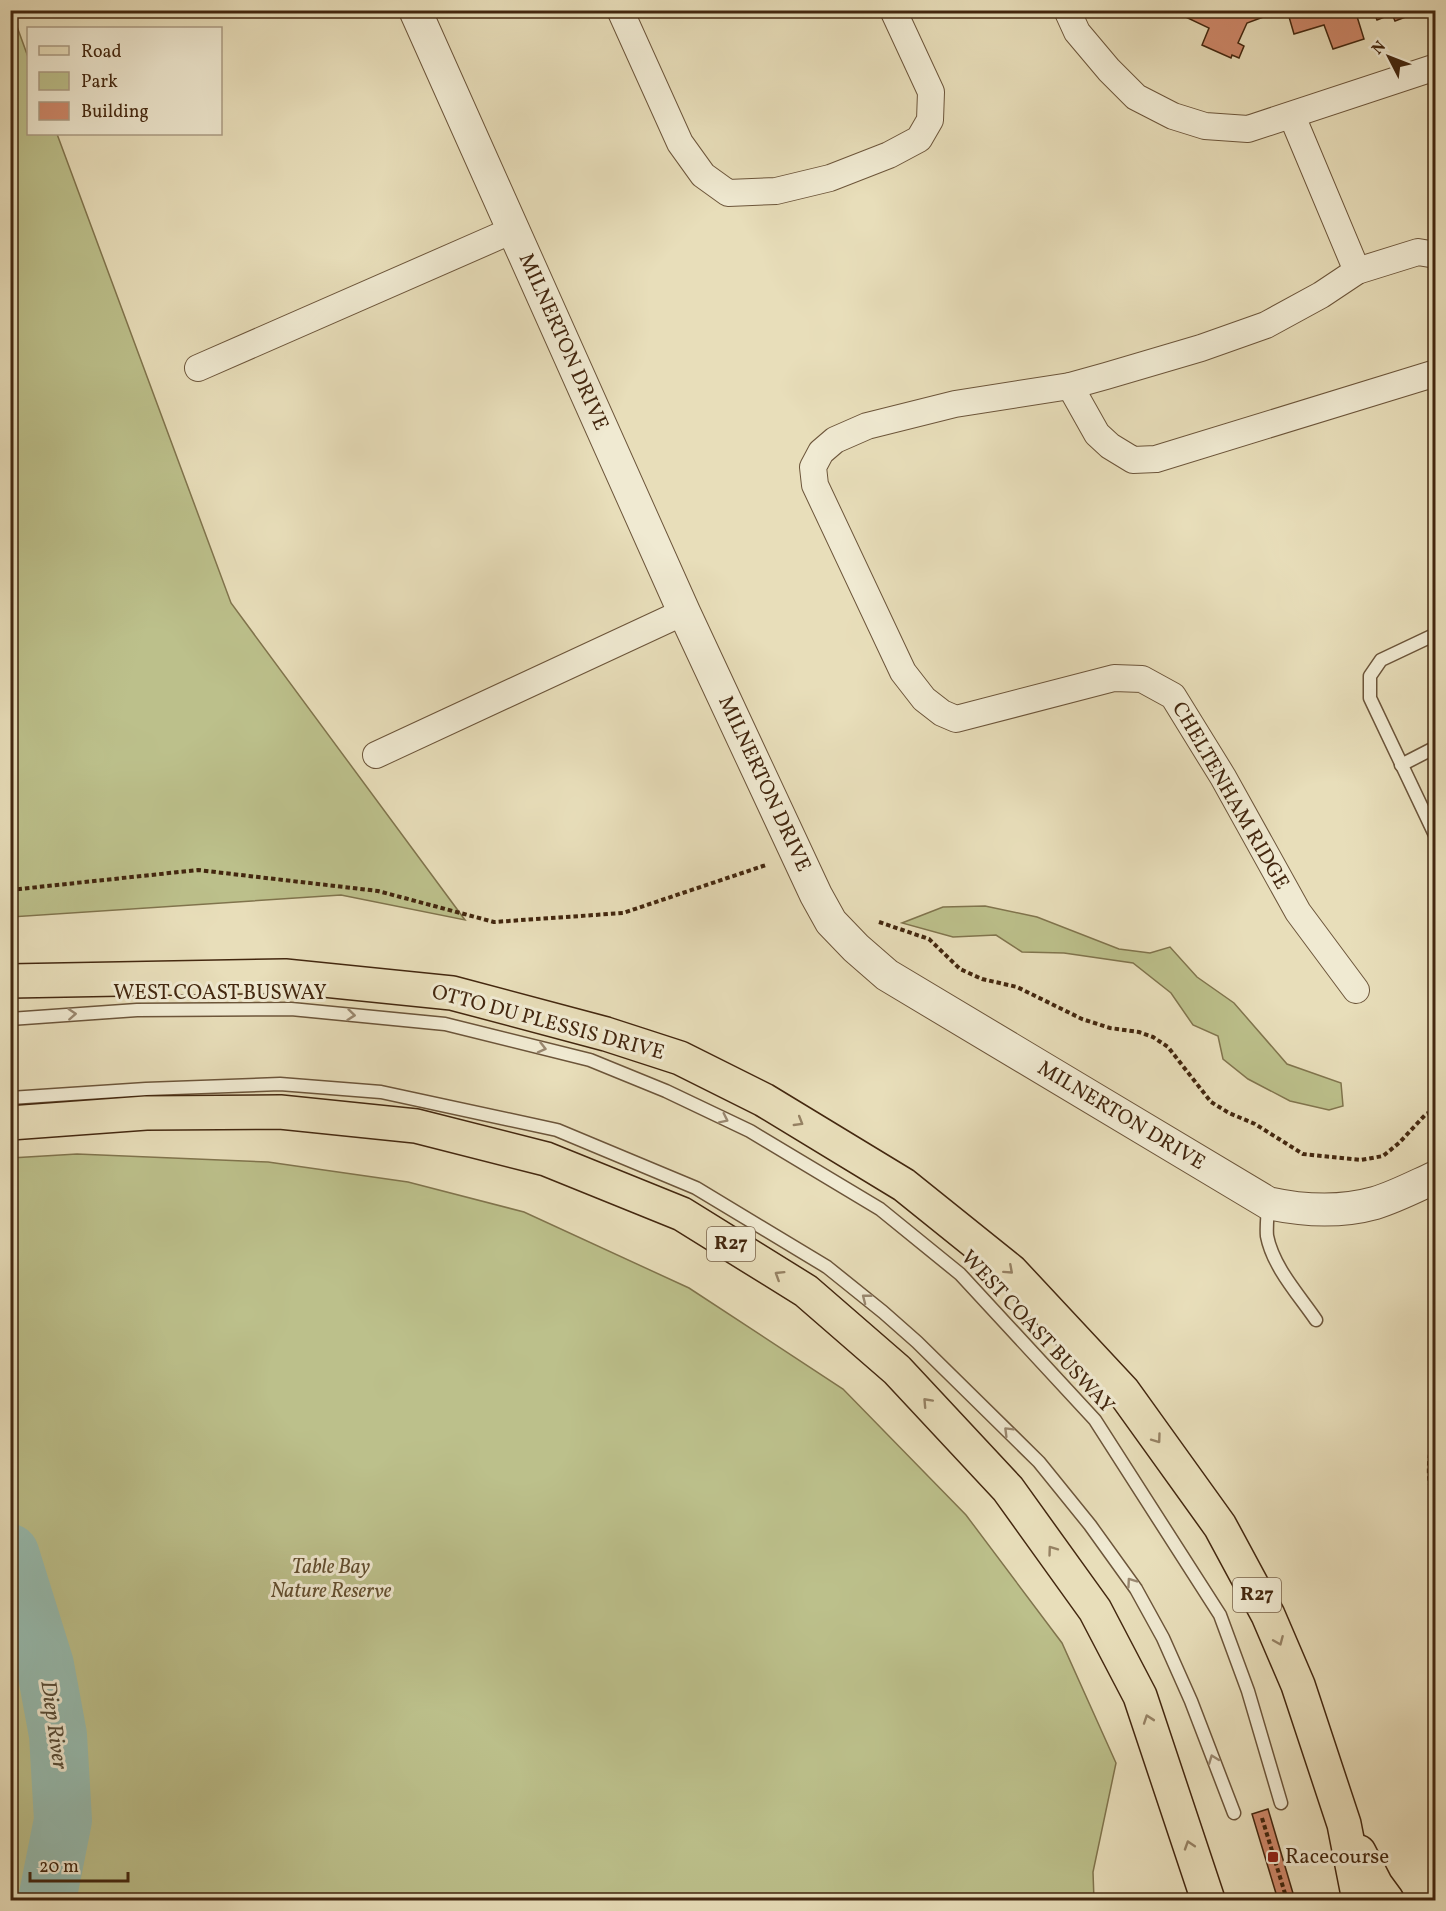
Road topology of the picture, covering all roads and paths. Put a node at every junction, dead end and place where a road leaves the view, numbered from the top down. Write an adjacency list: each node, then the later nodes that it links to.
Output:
1 (415, 10): 7 (street, MILNERTON DRIVE)
2 (620, 10): 3 (street)
3 (893, 10)
4 (1067, 10): 6 (street)
5 (1436, 67): 6 (street)
6 (1293, 116): 9 (street)
7 (513, 230): 10 (street); 13 (street, MILNERTON DRIVE)
8 (1436, 255): 9 (street, CHELTENHAM RIDGE)
9 (1357, 271): 12 (street, CHELTENHAM RIDGE)
10 (198, 368)
11 (1436, 373): 12 (street)
12 (1070, 386): 23 (street, CHELTENHAM RIDGE)
13 (684, 612): 16 (street); 30 (street, MILNERTON DRIVE)
14 (1436, 634): 17 (lane)
15 (1436, 747): 17 (lane)
16 (376, 755)
17 (1401, 765): 18 (lane)
18 (1435, 837)
19 (768, 864): 20 (path)
20 (10, 890)
21 (874, 919): 27 (path)
22 (10, 981): 37 (main road, OTTO DU PLESSIS DRIVE / R27, one-way to 37)
23 (1356, 990)
24 (12, 1018): 34 (lane, WEST COAST BUSWAY, one-way to 34)
25 (10, 1098): 26 (lane)
26 (48, 1108): 28 (main road, R27); 36 (lane, one-way to 26); 38 (main road, R27, one-way to 26)
27 (1436, 1110)
28 (10, 1123)
29 (1436, 1177): 30 (street, MILNERTON DRIVE)
30 (1268, 1203): 31 (lane)
31 (1316, 1320)
32 (1436, 1432): 33 (path)
33 (1436, 1505)
34 (1281, 1803)
35 (1260, 1811): 39 (path)
36 (1234, 1813)
37 (1344, 1824): 40 (main road, OTTO DU PLESSIS DRIVE / R27); 41 (main road)
38 (1208, 1900)
39 (1287, 1900)
40 (1359, 1900)
41 (1387, 1900)

